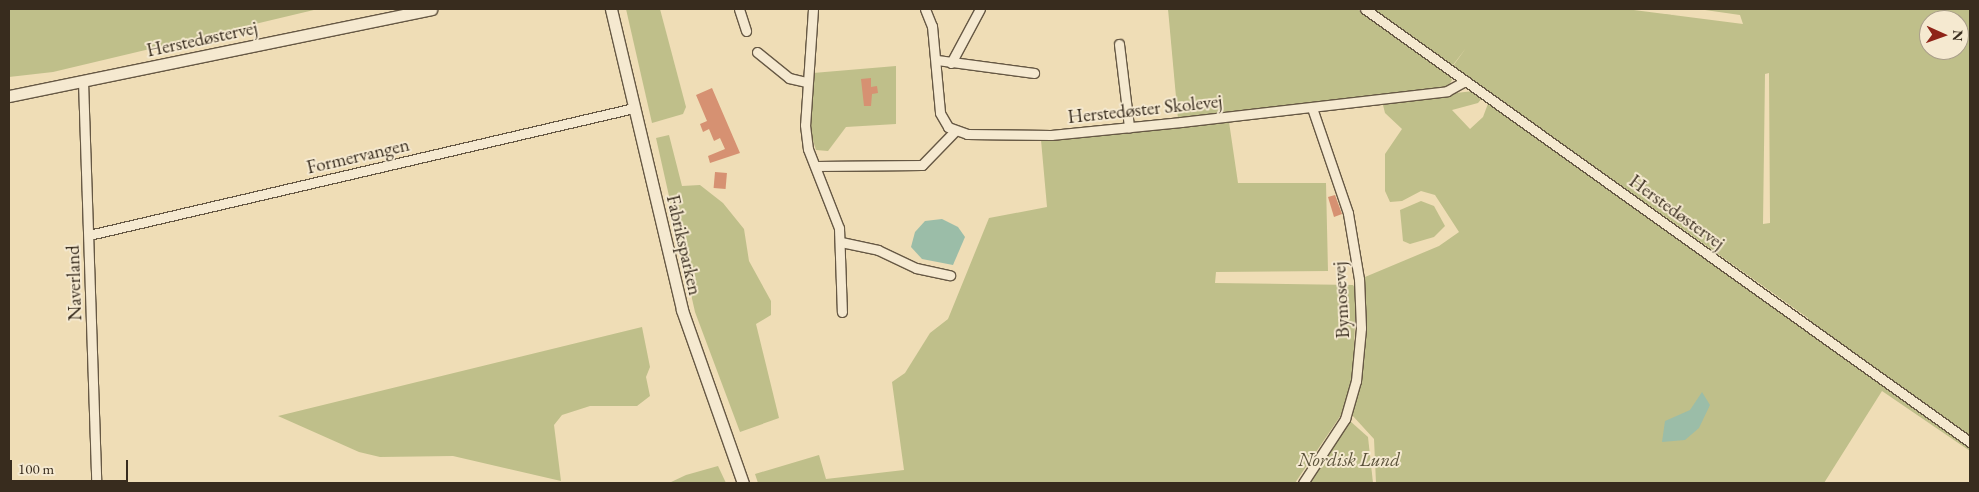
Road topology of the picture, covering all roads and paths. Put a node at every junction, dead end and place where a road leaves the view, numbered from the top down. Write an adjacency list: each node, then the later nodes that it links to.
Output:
1 (431, 9): 14 (street, Herstedøstervej)
2 (611, 9): 18 (street, Fabriksparken)
3 (740, 9): 8 (street)
4 (813, 9): 16 (street)
5 (926, 9): 11 (street)
6 (980, 9): 12 (street)
7 (1365, 9): 15 (street, Herstedøstervej)
8 (746, 32)
9 (1119, 44): 20 (street)
10 (757, 52): 16 (street)
11 (937, 60): 12 (street); 21 (street)
12 (951, 63): 13 (street)
13 (1034, 73)
14 (83, 81): 17 (street, Herstedøstervej); 23 (street, Naverland)
15 (1465, 81): 19 (street, Herstedøster Skolevej); 27 (street, Herstedøstervej)
16 (806, 82): 22 (street)
17 (9, 96)
18 (634, 108): 23 (street, Formervangen); 29 (street, Fabriksparken)
19 (1312, 108): 20 (street, Herstedøster Skolevej); 30 (street, Bymosevej)
20 (1129, 127): 21 (street, Herstedøster Skolevej)
21 (955, 131): 22 (street)
22 (816, 166): 24 (street)
23 (89, 235): 28 (street, Naverland)
24 (841, 242): 25 (street); 26 (street)
25 (950, 275)
26 (842, 312)
27 (1970, 442)
28 (96, 483)
29 (744, 483)
30 (1303, 483)

